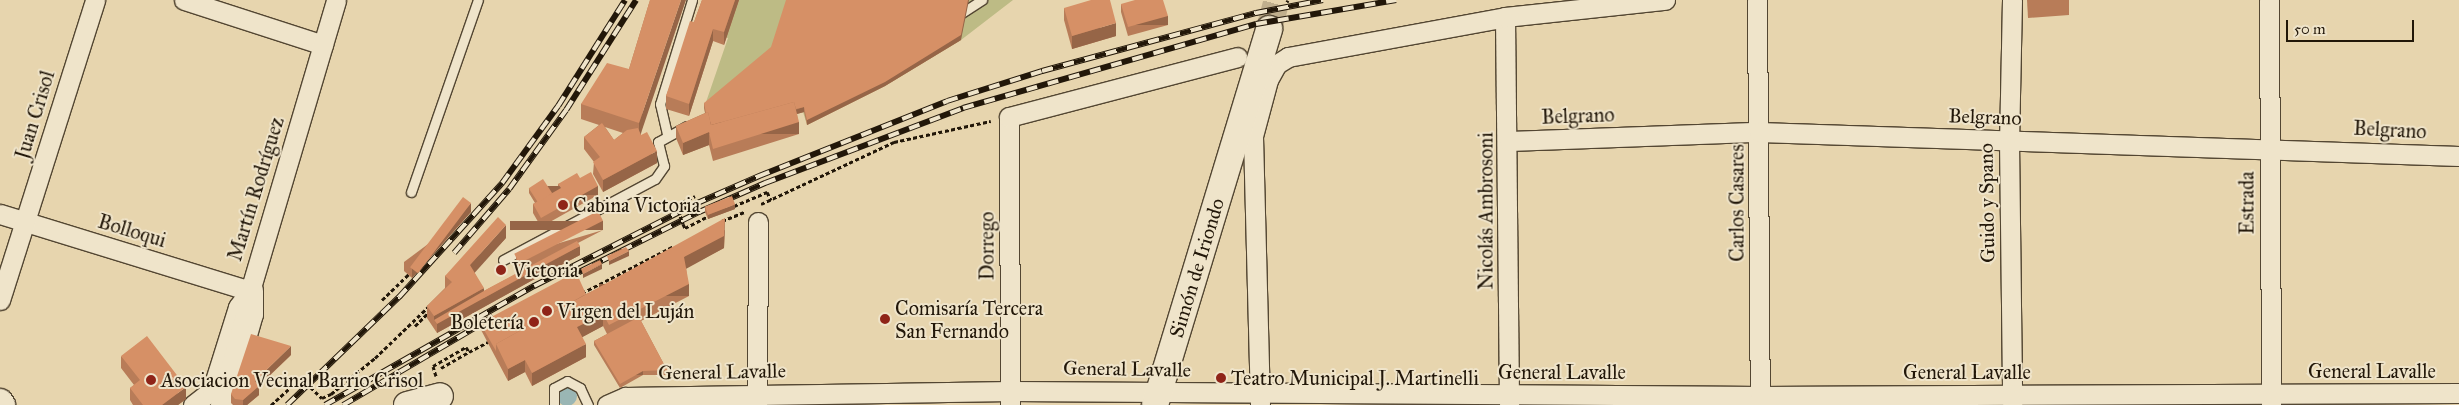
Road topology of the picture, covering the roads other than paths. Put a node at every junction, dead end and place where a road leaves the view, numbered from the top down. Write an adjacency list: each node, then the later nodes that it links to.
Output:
1 (95, 0): 27 (street, Juan Crisol)
2 (184, 0): 14 (street)
3 (336, 0): 14 (street, Martín Rodríguez)
4 (478, 0): 24 (lane)
5 (692, 0): 19 (lane)
6 (982, 0): 12 (lane)
7 (1665, 0): 11 (street)
8 (1757, 0): 17 (street, Carlos Casares)
9 (2012, 0): 20 (street, Guido y Spano)
10 (2269, 0): 22 (street, Estrada)
11 (1505, 17): 18 (street, Simón de Iriondo); 21 (street, Nicolás Ambrosoni)
12 (949, 21)
13 (1268, 29): 18 (street)
14 (323, 44): 29 (street, Martín Rodríguez)
15 (1237, 57): 33 (street, Dorrego)
16 (695, 124): 19 (lane)
17 (1759, 132): 20 (street, Belgrano); 21 (street, Belgrano); 40 (street, Carlos Casares)
18 (1245, 133): 35 (street, Simón de Iriondo); 36 (street)
19 (667, 134): 28 (lane)
20 (2009, 141): 22 (street, Belgrano); 37 (street, Guido y Spano)
21 (1509, 142): 39 (street, Nicolás Ambrosoni)
22 (2269, 147): 23 (street, Belgrano); 38 (street, Estrada)
23 (2459, 156)
24 (412, 192)
25 (754, 213): 34 (street)
26 (0, 214): 27 (street, Bolloqui)
27 (26, 222): 29 (street, Bolloqui); 30 (street, Juan Crisol)
28 (503, 260)
29 (250, 291): 32 (street)
30 (0, 300)
31 (2459, 394): 38 (street, General Lavalle)
32 (219, 396): 42 (street)
33 (1010, 398): 34 (street, General Lavalle); 35 (street, General Lavalle)
34 (757, 399): 46 (street, General Lavalle)
35 (1157, 399): 36 (street, General Lavalle)
36 (1260, 399): 39 (street, General Lavalle)
37 (2012, 399): 38 (street, General Lavalle); 40 (street, General Lavalle)
38 (2271, 399)
39 (1509, 400): 40 (street, General Lavalle)
40 (1760, 401)
41 (437, 402): 43 (street)
42 (193, 405)
43 (407, 405)
44 (554, 405): 45 (lane)
45 (588, 405)
46 (607, 405)

